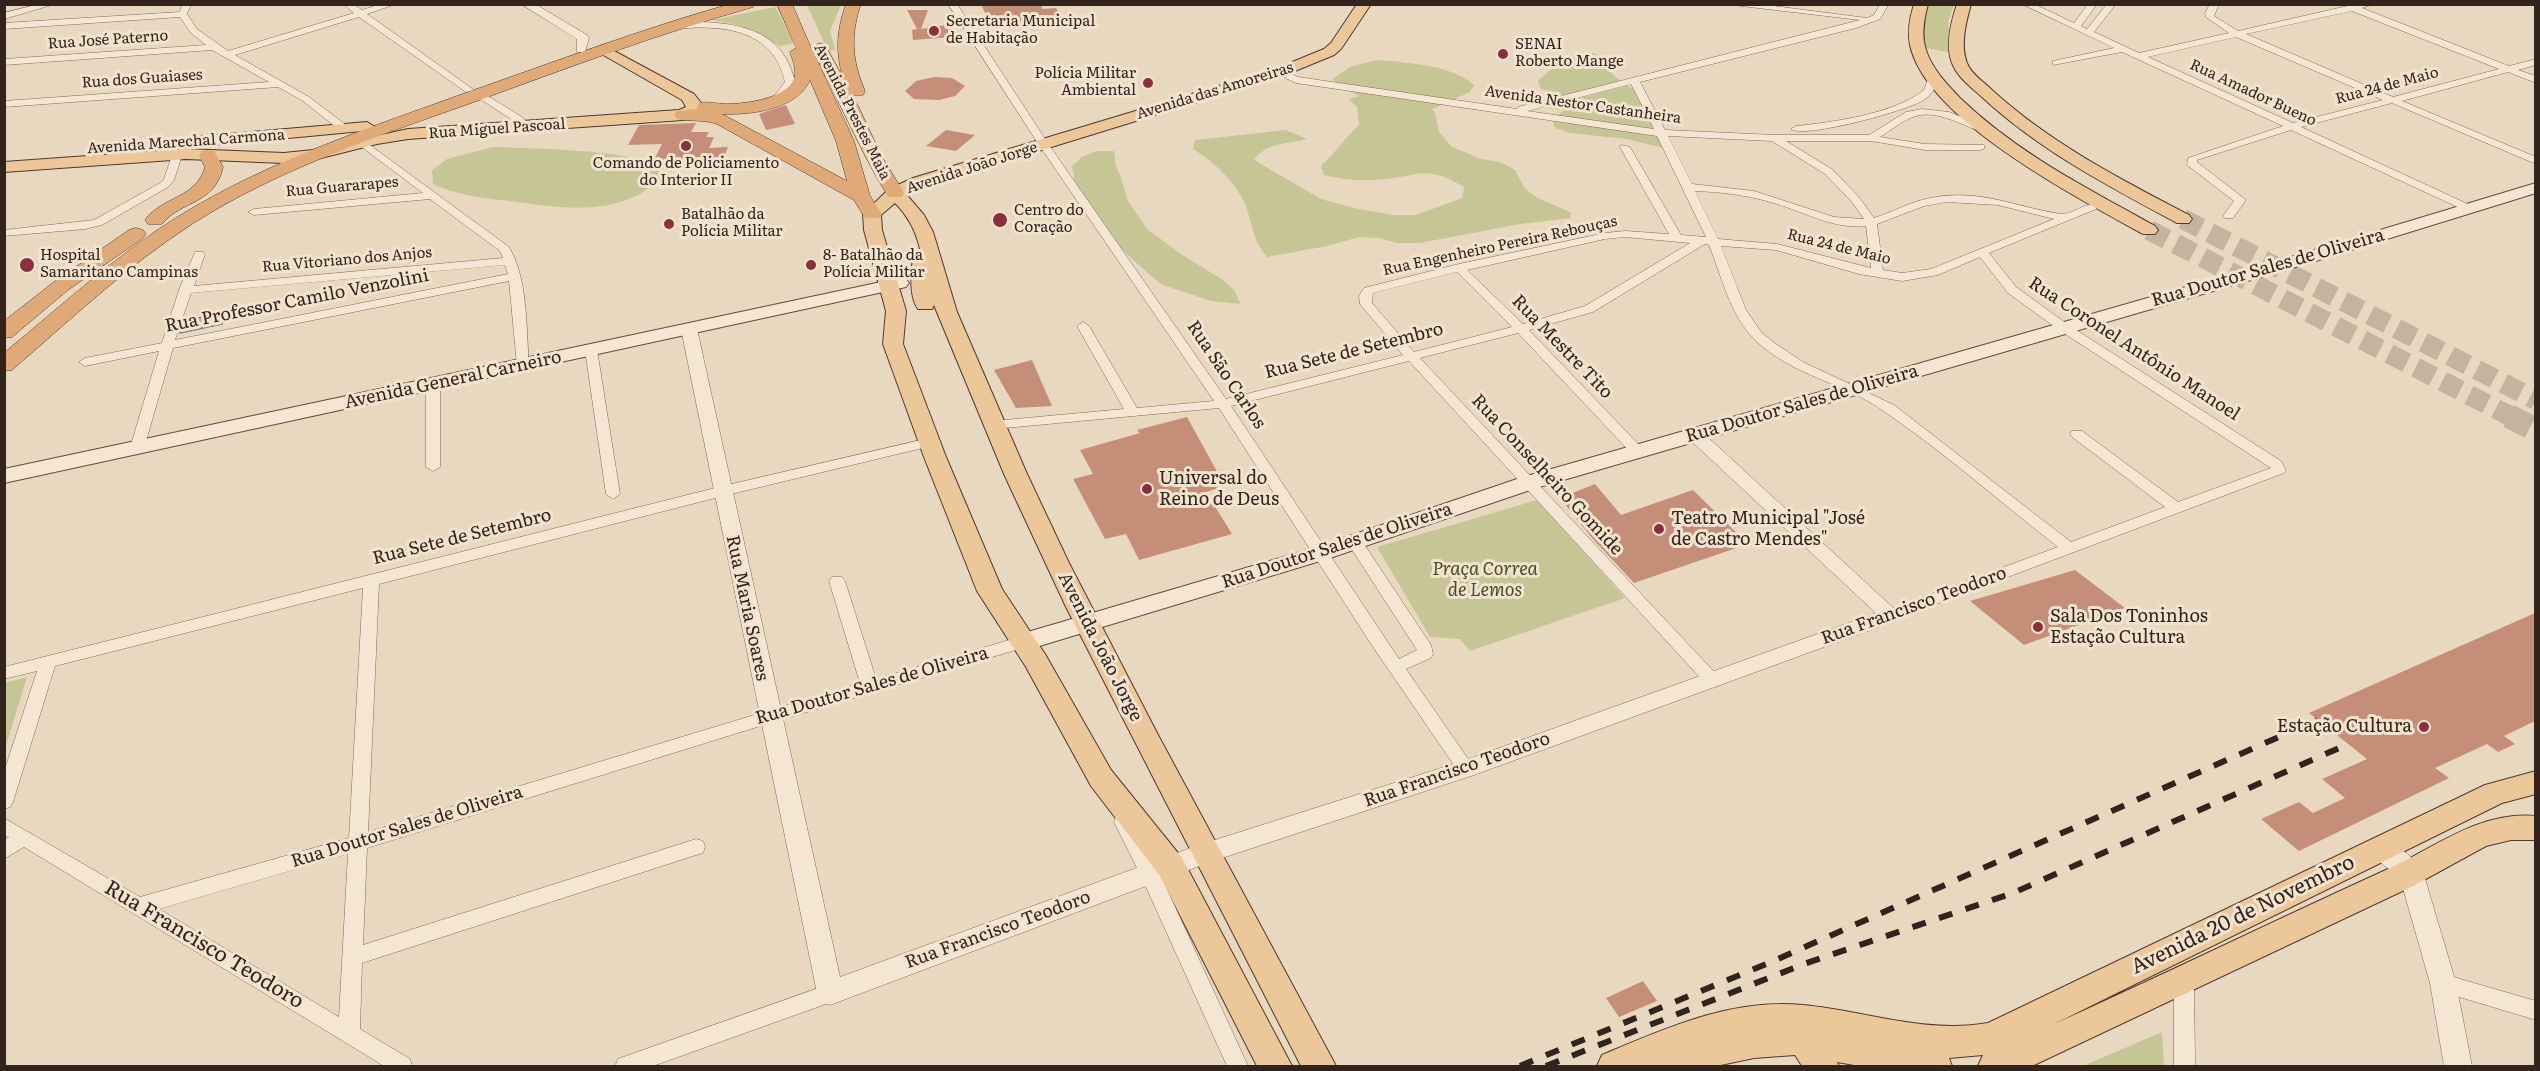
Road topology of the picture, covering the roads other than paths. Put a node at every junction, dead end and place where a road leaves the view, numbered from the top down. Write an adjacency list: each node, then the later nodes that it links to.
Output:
1 (51, 4): 24 (street)
2 (187, 4): 21 (street)
3 (347, 4): 22 (street)
4 (392, 4): 22 (street)
5 (526, 4): 38 (street)
6 (724, 4): 30 (highway)
7 (854, 4): 82 (highway)
8 (952, 4): 69 (street, Rua São Carlos)
9 (1364, 4): 45 (main road, Avenida das Amoreiras)
10 (1728, 4): 23 (street)
11 (1885, 4): 26 (street)
12 (1921, 4): 40 (main road)
13 (1964, 4): 40 (main road)
14 (2026, 4): 27 (street)
15 (2093, 4): 27 (street)
16 (2112, 4): 32 (street)
17 (2216, 4): 33 (street)
18 (2370, 4): 20 (street)
19 (778, 7): 30 (highway); 34 (highway, Avenida Prestes Maia); 85 (highway, Avenida Prestes Maia)
20 (2353, 8): 33 (street); 46 (street)
21 (183, 14): 28 (street); 35 (street)
22 (359, 14): 39 (street); 52 (street)
23 (1823, 15): 25 (street); 31 (street)
24 (4, 16)
25 (1845, 17): 26 (street); 29 (street)
26 (1872, 19): 29 (street)
27 (2077, 25): 32 (street, Rua Amador Bueno)
28 (4, 26)
29 (1853, 26): 31 (street)
30 (651, 29): 36 (highway); 38 (highway); 53 (street)
31 (1839, 30): 49 (street)
32 (2092, 30): 37 (street, Rua Amador Bueno)
33 (2235, 33): 41 (street); 54 (street)
34 (802, 44): 53 (highway); 87 (highway, Avenida Prestes Maia)
35 (214, 47): 39 (street); 42 (street, Rua José Paterno)
36 (603, 49): 52 (highway); 57 (main road)
37 (2122, 49): 41 (street, Rua Amador Bueno); 43 (street)
38 (581, 50): 52 (highway)
39 (228, 54): 51 (street)
40 (1940, 56): 48 (main road); 70 (main road)
41 (2138, 56): 60 (street, Rua Amador Bueno)
42 (4, 62)
43 (2056, 63)
44 (2535, 63): 46 (street, Rua 24 de Maio)
45 (1298, 65): 47 (main road, Avenida das Amoreiras); 58 (street, Avenida Nestor Castanheira)
46 (2509, 70): 50 (street); 54 (street, Rua 24 de Maio)
47 (1280, 72): 62 (street, Avenida Nestor Castanheira); 69 (main road, Avenida das Amoreiras)
48 (1933, 79): 63 (main road); 65 (street, Avenida Nestor Castanheira)
49 (1634, 80): 58 (street); 62 (street)
50 (2535, 80)
51 (282, 84): 55 (street, Rua dos Guaiases); 64 (street)
52 (475, 93): 61 (street); 67 (highway); 78 (highway)
53 (776, 100): 56 (highway)
54 (2391, 100): 60 (street, Rua 24 de Maio); 80 (street)
55 (4, 104)
56 (748, 107): 57 (highway); 59 (highway)
57 (687, 108): 59 (highway); 61 (main road, Rua Miguel Pascoal)
58 (1522, 109): 62 (street, Avenida Nestor Castanheira)
59 (733, 127): 87 (highway)
60 (2291, 127): 89 (street, Rua Amador Bueno); 92 (street, Rua 24 de Maio)
61 (522, 128): 67 (main road, Rua Miguel Pascoal)
62 (1659, 129): 65 (street, Avenida Nestor Castanheira); 83 (street)
63 (1983, 129): 68 (street); 74 (main road)
64 (346, 130): 66 (main road, Avenida Marechal Carmona); 67 (main road, Avenida Marechal Carmona)
65 (1771, 134): 68 (street, Avenida Nestor Castanheira); 96 (street)
66 (278, 135): 73 (main road, Avenida Marechal Carmona); 76 (main road)
67 (365, 135): 78 (main road, Rua Miguel Pascoal); 79 (highway); 86 (street)
68 (1871, 138): 72 (street, Avenida Nestor Castanheira)
69 (1044, 144): 82 (main road, Avenida João Jorge); 127 (street, Rua São Carlos)
70 (2052, 146): 74 (main road); 94 (main road)
71 (1624, 147): 100 (street)
72 (1980, 147)
73 (156, 150): 75 (main road, Avenida Marechal Carmona); 76 (main road, Avenida Marechal Carmona); 81 (main road, Avenida Marechal Carmona)
74 (2011, 150): 97 (main road)
75 (4, 155)
76 (182, 155): 77 (main road, Avenida Marechal Carmona); 98 (street)
77 (208, 155): 79 (main road, Avenida Marechal Carmona); 95 (highway)
78 (313, 155): 79 (main road, Avenida Marechal Carmona); 123 (highway)
79 (284, 158): 95 (highway)
80 (2535, 160)
81 (4, 167)
82 (912, 184): 85 (main road, Avenida João Jorge)
83 (1686, 187): 96 (street); 101 (street)
84 (2535, 188): 89 (main road, Rua Doutor Sales de Oliveira)
85 (895, 193): 87 (main road, Avenida João Jorge); 91 (main road, Avenida Prestes Maia)
86 (433, 195): 90 (street, Rua Guararapes); 104 (street)
87 (866, 205): 108 (main road)
88 (2092, 207): 93 (street, Rua 24 de Maio)
89 (2468, 208): 113 (main road, Rua Doutor Sales de Oliveira)
90 (254, 212)
91 (915, 212): 99 (main road, Avenida João Jorge)
92 (2229, 216)
93 (2065, 218): 96 (street); 102 (street, Rua 24 de Maio)
94 (2183, 219)
95 (155, 220): 116 (highway)
96 (1871, 222): 106 (street)
97 (2149, 230)
98 (4, 233)
99 (925, 234): 111 (main road); 129 (main road, Avenida João Jorge)
100 (1676, 237): 101 (street, Rua 24 de Maio); 105 (street, Rua Engenheiro Pereira Rebouças)
101 (1708, 241): 106 (street, Rua 24 de Maio); 115 (street, Rua Sete de Setembro); 126 (street)
102 (1983, 253): 106 (street, Rua 24 de Maio); 113 (street, Rua Coronel Antônio Manoel)
103 (199, 254): 109 (street)
104 (511, 261): 107 (street); 109 (street, Rua Vitoriano dos Anjos)
105 (1459, 268): 110 (street, Rua Engenheiro Pereira Rebouças); 115 (street, Rua Mestre Tito)
106 (1878, 274)
107 (515, 276): 118 (street, Rua Professor Camilo Venzolini); 124 (street)
108 (894, 284): 114 (main road, Avenida General Carneiro); 117 (main road)
109 (184, 290): 118 (street)
110 (1368, 291): 120 (street, Rua Conselheiro Gomide)
111 (925, 305)
112 (1083, 326): 128 (street)
113 (2063, 327): 126 (main road, Rua Doutor Sales de Oliveira); 135 (street, Rua Coronel Antônio Manoel)
114 (689, 329): 119 (main road, Avenida General Carneiro); 139 (street, Rua Maria Soares)
115 (1521, 329): 120 (street, Rua Sete de Setembro); 134 (street, Rua Mestre Tito)
116 (4, 332)
117 (893, 344): 122 (main road); 132 (main road)
118 (167, 346): 121 (street, Rua Professor Camilo Venzolini); 133 (street)
119 (591, 350): 124 (main road, Avenida General Carneiro); 140 (street)
120 (1411, 356): 127 (street, Rua Sete de Setembro); 138 (street, Rua Conselheiro Gomide)
121 (86, 362)
122 (914, 362)
123 (4, 365)
124 (523, 365): 125 (main road, Avenida General Carneiro)
125 (433, 384): 133 (main road, Avenida General Carneiro); 136 (street)
126 (1857, 390): 130 (main road, Rua Doutor Sales de Oliveira); 143 (street)
127 (1223, 404): 128 (street, Rua Sete de Setembro); 144 (street, Rua São Carlos)
128 (1132, 411): 129 (street, Rua Sete de Setembro)
129 (994, 425): 148 (main road, Avenida João Jorge)
130 (1694, 434): 134 (main road, Rua Doutor Sales de Oliveira); 147 (street)
131 (2077, 434): 141 (street)
132 (930, 442): 139 (street, Rua Sete de Setembro); 149 (main road)
133 (137, 448): 137 (main road, Avenida General Carneiro)
134 (1637, 452): 138 (main road, Rua Doutor Sales de Oliveira)
135 (2276, 464): 141 (street, Rua Francisco Teodoro)
136 (433, 467)
137 (4, 476)
138 (1528, 483): 142 (main road, Rua Doutor Sales de Oliveira); 153 (street, Rua Conselheiro Gomide)
139 (723, 491): 145 (street, Rua Sete de Setembro); 155 (street, Rua Maria Soares)
140 (614, 494)
141 (2177, 509): 143 (street, Rua Francisco Teodoro)
142 (1354, 542): 144 (main road, Rua Doutor Sales de Oliveira); 151 (street)
143 (2070, 549): 147 (street, Rua Francisco Teodoro)
144 (1322, 554): 148 (main road, Rua Doutor Sales de Oliveira); 151 (street, Rua São Carlos)
145 (371, 580): 150 (street, Rua Sete de Setembro); 162 (street)
146 (837, 580): 154 (street)
147 (1891, 615): 153 (street, Rua Francisco Teodoro)
148 (1075, 626): 149 (main road, Avenida João Jorge); 166 (main road, Avenida João Jorge)
149 (1030, 651): 154 (street, Rua Doutor Sales de Oliveira); 167 (main road)
150 (48, 662): 152 (street, Rua Sete de Setembro); 158 (street)
151 (1396, 667): 156 (street, Rua São Carlos)
152 (4, 673)
153 (1712, 680): 156 (street, Rua Francisco Teodoro)
154 (870, 687): 155 (street, Rua Doutor Sales de Oliveira)
155 (770, 716): 162 (street, Rua Doutor Sales de Oliveira); 173 (street, Rua Maria Soares)
156 (1466, 770): 166 (street, Rua Francisco Teodoro)
157 (2535, 782): 164 (main road, Avenida 20 de Novembro)
158 (4, 802)
159 (4, 825): 161 (street, Rua Francisco Teodoro)
160 (2535, 828): 168 (main road, Avenida 20 de Novembro)
161 (24, 837): 165 (street); 169 (street, Rua Francisco Teodoro)
162 (358, 843): 169 (street, Rua Doutor Sales de Oliveira); 170 (street)
163 (696, 848): 170 (street)
164 (2380, 848): 168 (street); 177 (main road, Avenida 20 de Novembro)
165 (4, 851)
166 (1206, 853): 167 (street, Rua Francisco Teodoro); 182 (main road, Avenida João Jorge)
167 (1160, 870): 173 (street, Rua Francisco Teodoro); 180 (street); 181 (main road)
168 (2411, 872): 171 (main road, Avenida 20 de Novembro); 172 (street)
169 (139, 906): 175 (street, Rua Francisco Teodoro)
170 (353, 957): 175 (street)
171 (2184, 981): 186 (main road, Avenida 20 de Novembro); 187 (street)
172 (2443, 983): 174 (street); 188 (street)
173 (830, 993): 179 (street, Rua Francisco Teodoro)
174 (2535, 1011)
175 (349, 1033): 178 (street, Rua Francisco Teodoro)
176 (1803, 1039): 177 (main road); 184 (main road); 185 (main road)
177 (1942, 1055): 183 (main road)
178 (402, 1066)
179 (626, 1066)
180 (1238, 1066)
181 (1275, 1066)
182 (1318, 1066)
183 (1614, 1066)
184 (1672, 1066)
185 (1822, 1066)
186 (1996, 1066)
187 (2185, 1066)
188 (2458, 1066)

